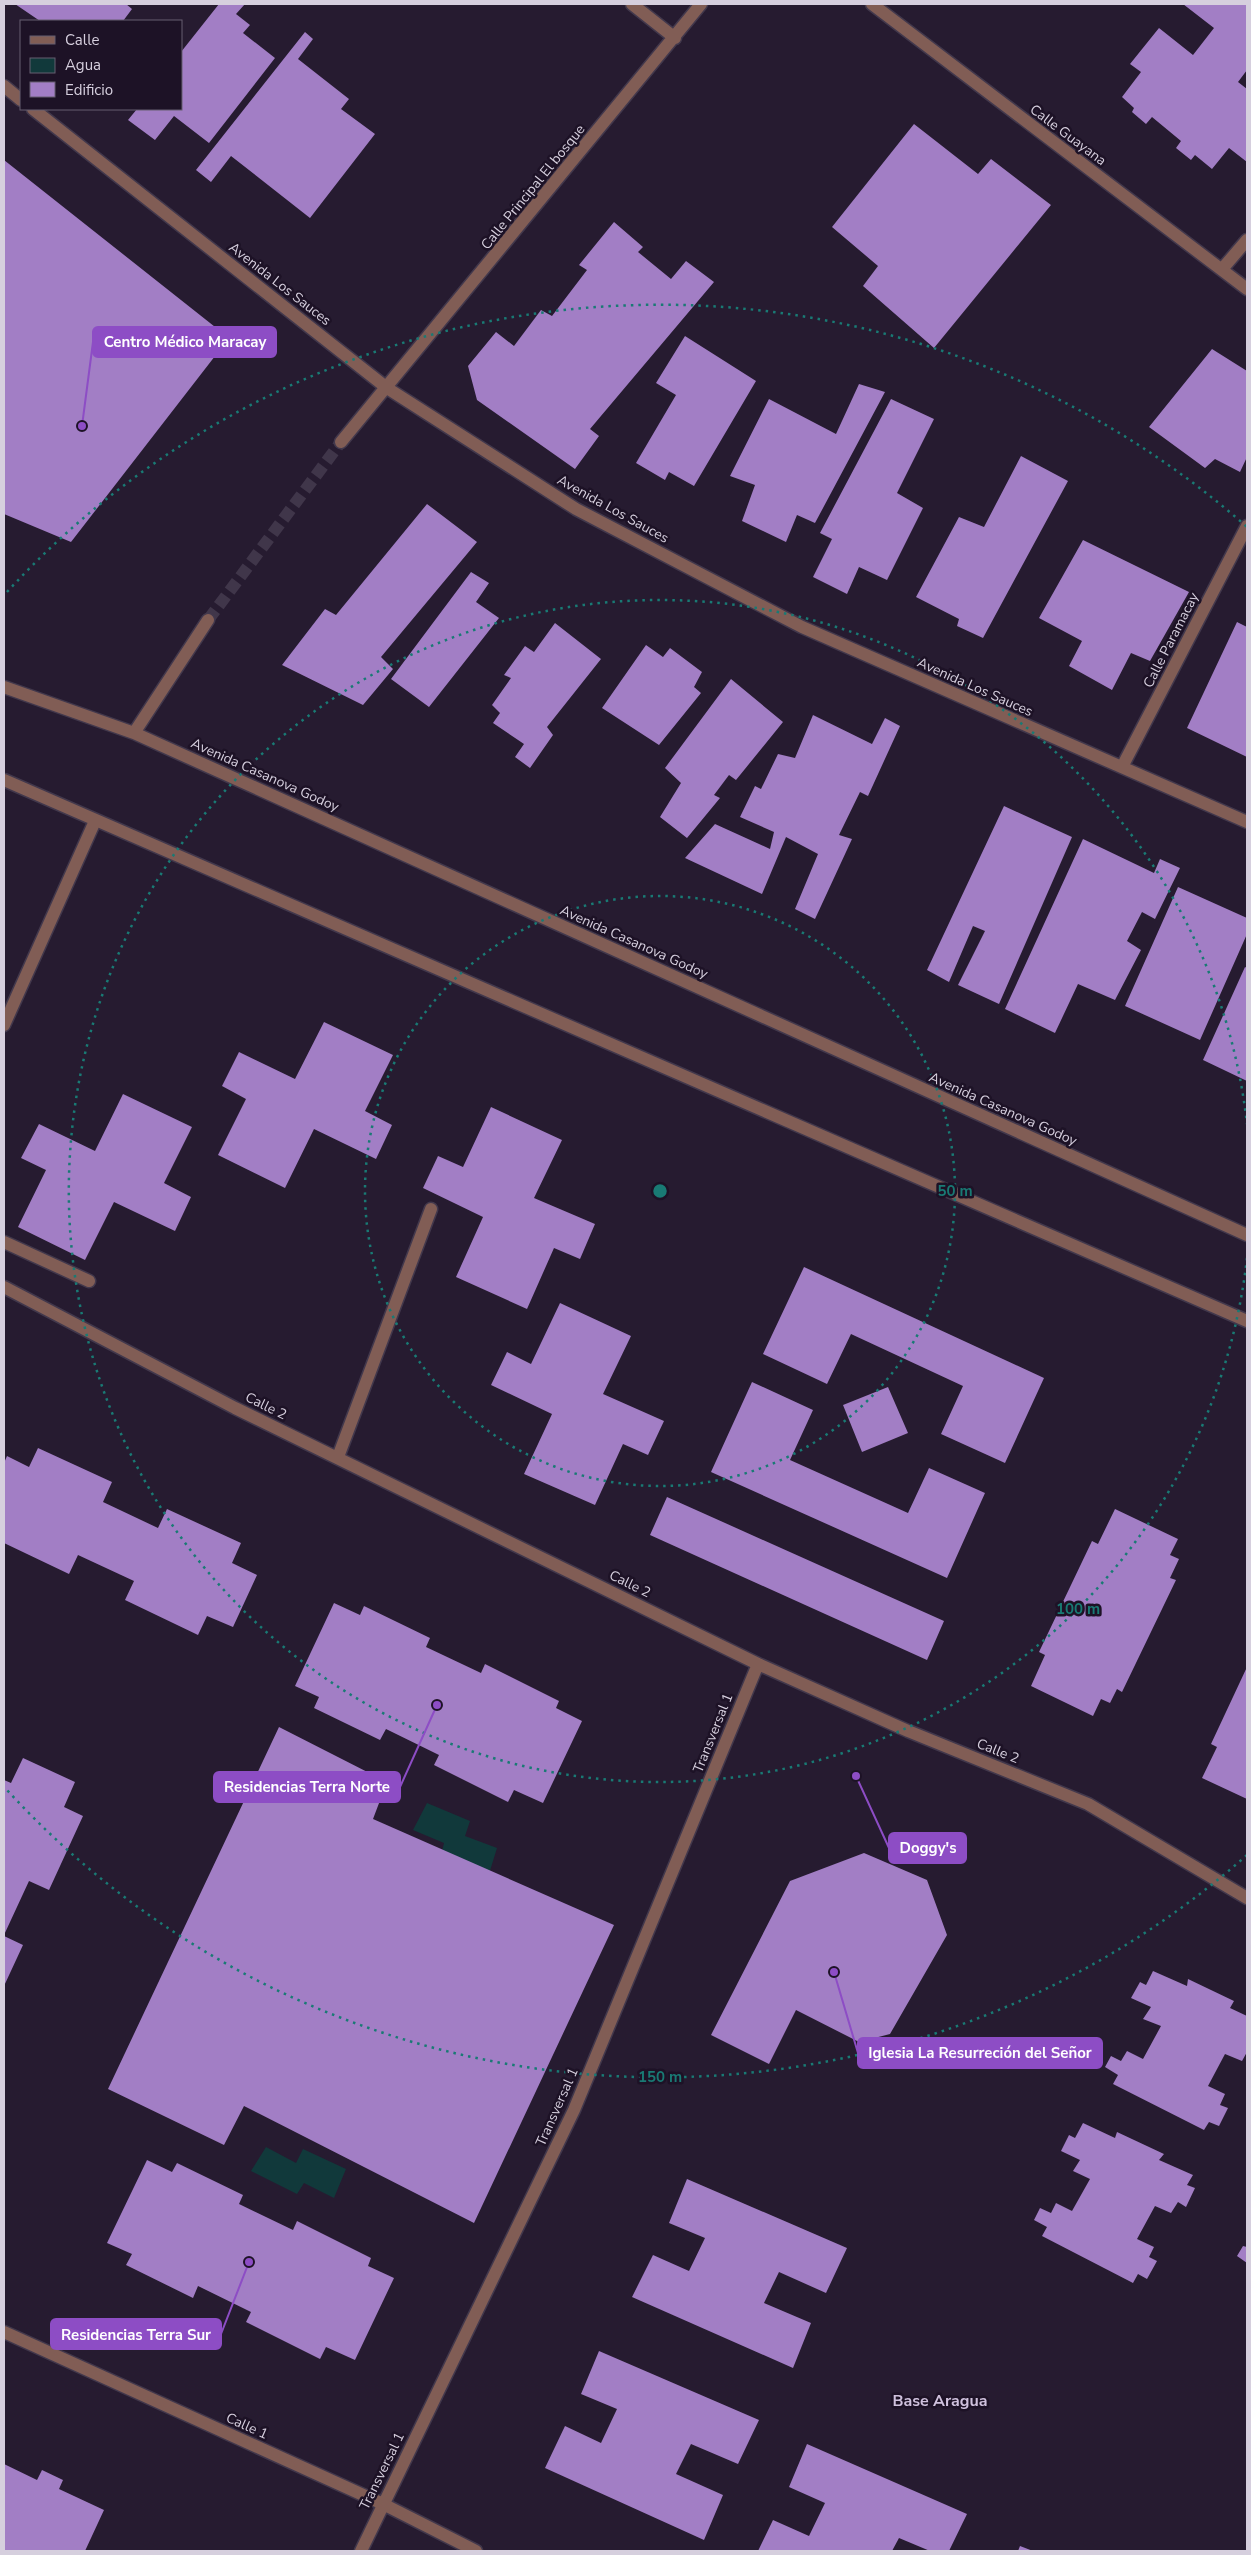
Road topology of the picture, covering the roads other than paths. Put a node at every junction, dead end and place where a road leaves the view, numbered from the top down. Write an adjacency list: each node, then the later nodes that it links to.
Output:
1 (632, 4): 4 (street)
2 (701, 4): 4 (street, Calle Principal El bosque)
3 (872, 4): 9 (street, Calle Guayana)
4 (675, 38): 11 (street, Calle Principal El bosque)
5 (4, 86): 6 (street)
6 (20, 99)
7 (34, 110): 11 (street, Avenida Los Sauces)
8 (1247, 240): 9 (street)
9 (1223, 268): 10 (street, Calle Guayana)
10 (1247, 289)
11 (387, 388): 12 (street, Calle Principal El bosque); 17 (street, Avenida Los Sauces)
12 (341, 442)
13 (1247, 526): 17 (street, Calle Paramacay)
14 (208, 620): 16 (street)
15 (4, 687): 16 (street, Avenida Casanova Godoy)
16 (134, 732): 23 (street, Avenida Casanova Godoy)
17 (1122, 767): 20 (street, Avenida Los Sauces)
18 (4, 780): 19 (street)
19 (95, 821): 21 (street); 27 (street)
20 (1247, 822)
21 (4, 1025)
22 (431, 1209): 28 (street)
23 (1247, 1235)
24 (4, 1242): 25 (street)
25 (89, 1281)
26 (4, 1287): 28 (street, Calle 2)
27 (1247, 1321)
28 (338, 1457): 29 (street, Calle 2)
29 (758, 1664): 30 (street, Calle 2); 32 (street, Transversal 1)
30 (1247, 1898)
31 (4, 2332): 32 (street, Calle 1)
32 (383, 2504): 33 (street, Transversal 1); 34 (street, Calle 1)
33 (361, 2551)
34 (476, 2551)

